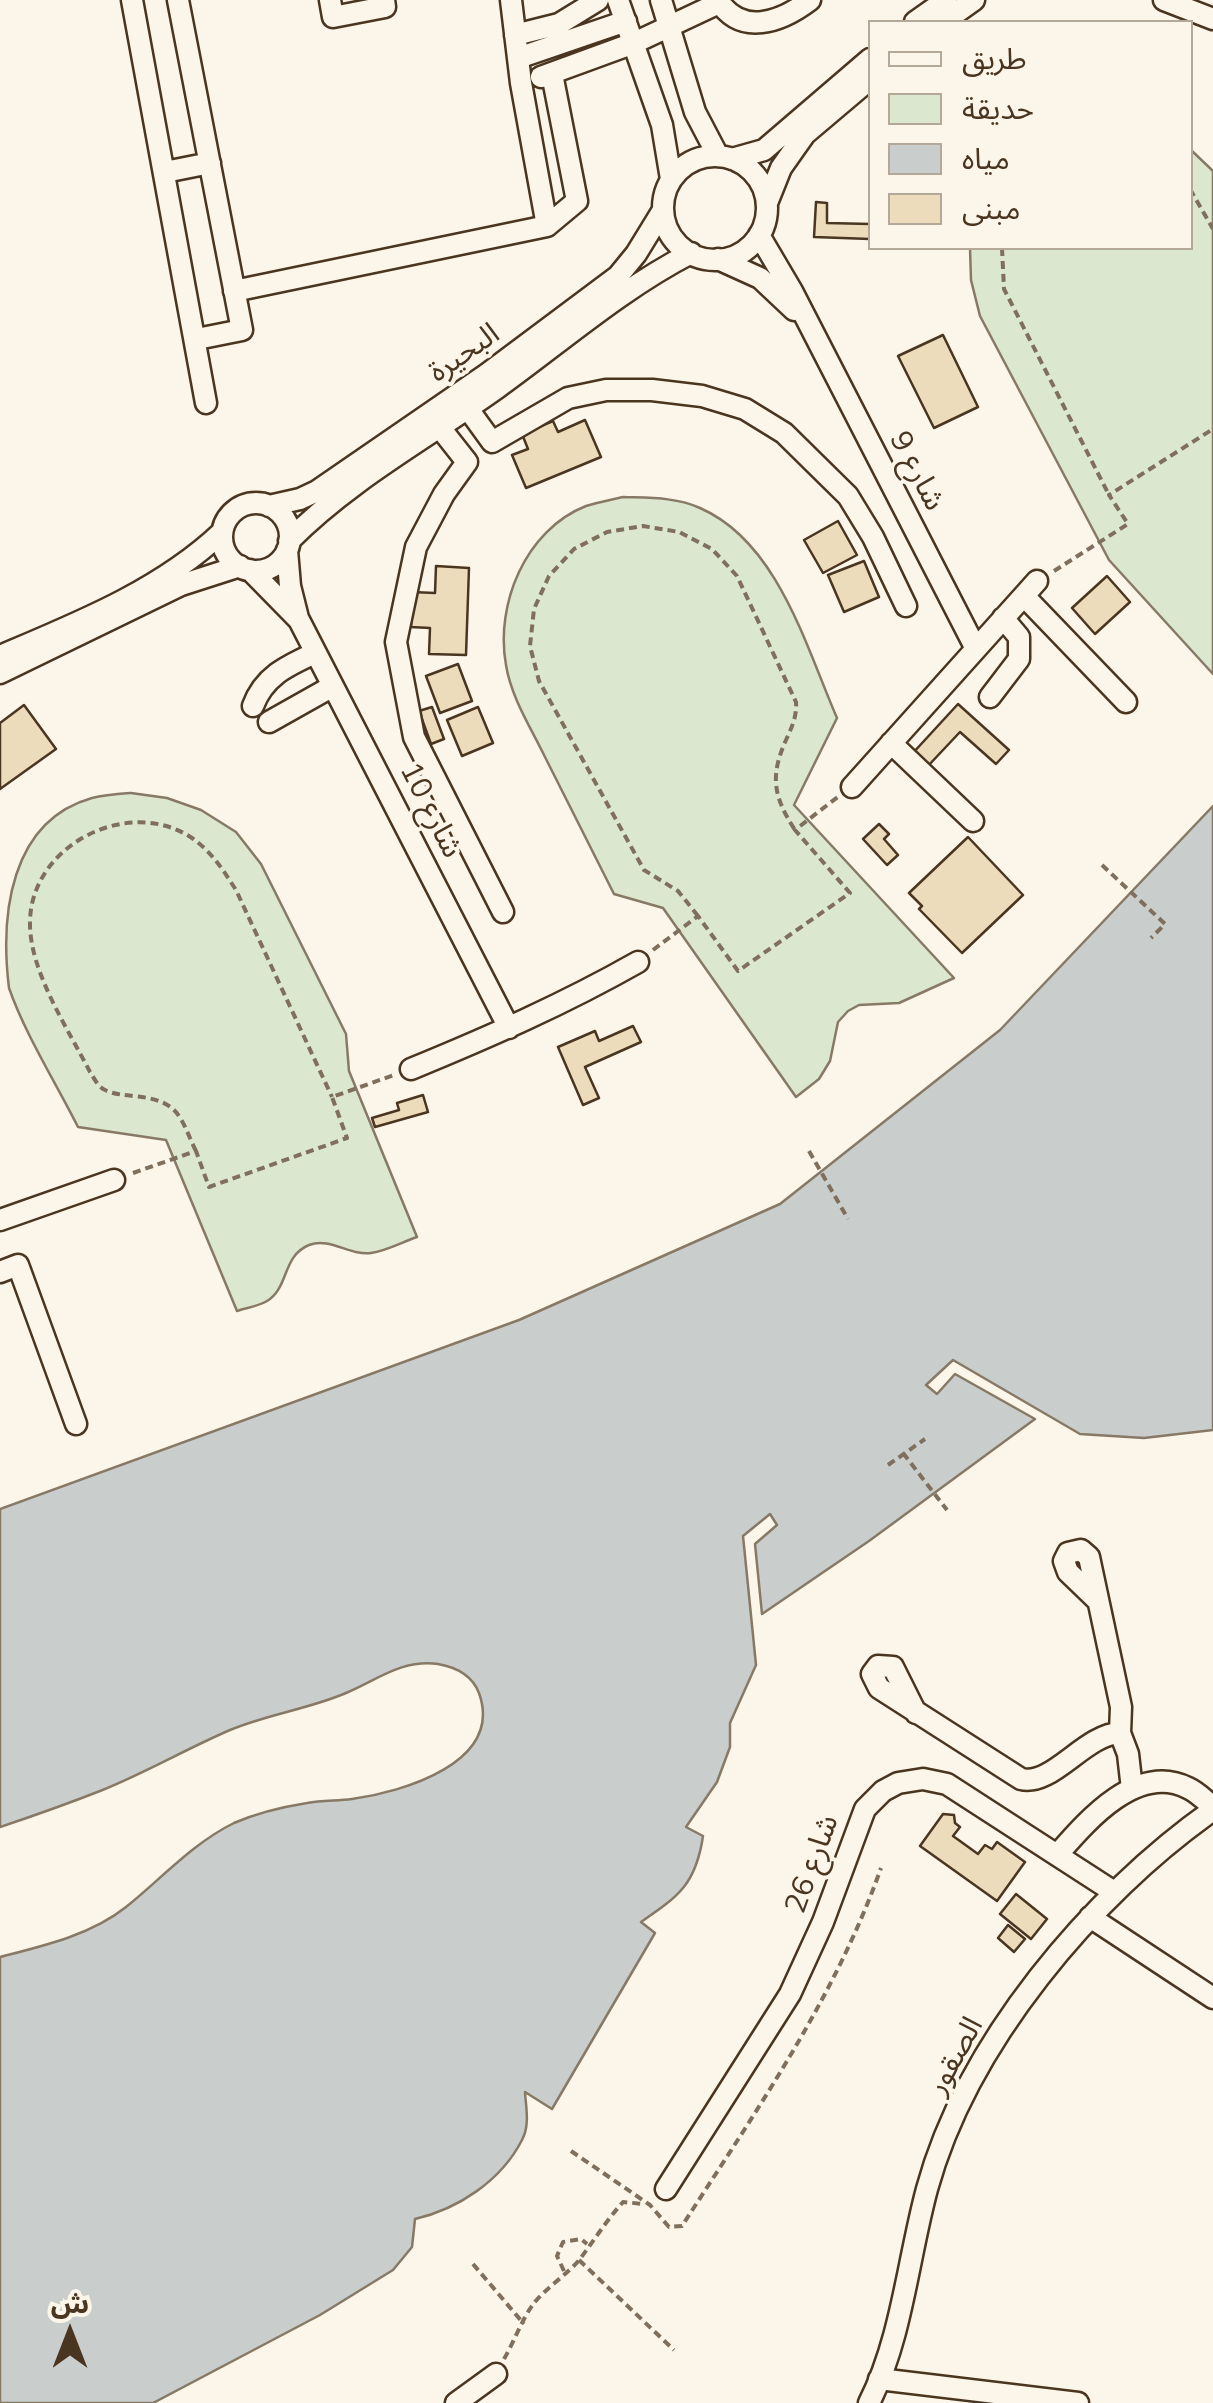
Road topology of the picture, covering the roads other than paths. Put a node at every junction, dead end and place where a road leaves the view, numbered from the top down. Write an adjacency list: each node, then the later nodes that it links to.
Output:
1 (132, 0): 31 (street)
2 (178, 0): 30 (street)
3 (330, 0): 4 (street)
4 (384, 0)
5 (511, 0): 19 (street)
6 (598, 0): 19 (street)
7 (618, 0): 17 (street)
8 (661, 0): 18 (street)
9 (810, 0): 13 (street)
10 (946, 0): 15 (street)
11 (974, 0): 16 (street)
12 (1164, 0): 14 (street)
13 (718, 2): 18 (street)
14 (1213, 19)
15 (918, 20)
16 (946, 20)
17 (626, 21): 20 (street); 21 (street)
18 (670, 26): 20 (street); 27 (street)
19 (515, 35): 21 (street)
20 (634, 43): 23 (street); 28 (street)
21 (518, 58): 25 (street)
22 (868, 60): 26 (street)
23 (552, 74): 25 (street); 35 (street)
24 (868, 80): 26 (street)
25 (522, 83): 35 (street)
26 (832, 102): 29 (street); 33 (street)
27 (695, 112): 28 (street); 29 (street)
28 (662, 125): 32 (street)
29 (725, 157): 32 (street); 33 (street)
30 (210, 163): 31 (street); 39 (street)
31 (166, 172): 41 (street)
32 (672, 179): 34 (street)
33 (767, 203): 36 (street)
34 (663, 210): 37 (street); 42 (street, البحيرة)
35 (547, 226): 39 (street)
36 (759, 235): 38 (street); 40 (street, شارع 9)
37 (690, 253): 38 (street); 42 (street, البحيرة)
38 (718, 260): 40 (street, شارع 9)
39 (234, 291): 41 (street)
40 (806, 322): 54 (street, شارع 9)
41 (197, 339): 43 (street)
42 (463, 401): 44 (street, البحيرة); 45 (street)
43 (206, 402)
44 (435, 421): 46 (street); 47 (street, البحيرة); 49 (street, البحيرة)
45 (492, 442): 46 (street); 51 (street)
46 (468, 462): 66 (street)
47 (269, 506): 48 (street); 49 (street)
48 (222, 532): 50 (street); 56 (street)
49 (288, 546): 50 (street); 53 (street, شارع 10)
50 (245, 568): 53 (street, شارع 10); 57 (street)
51 (906, 606)
52 (1003, 618): 54 (street); 59 (street); 60 (street)
53 (298, 620): 55 (street, شارع 10)
54 (976, 647): 63 (street)
55 (316, 653): 58 (street, شارع 10); 61 (street)
56 (0, 656)
57 (0, 673)
58 (333, 686): 62 (street); 68 (street, شارع 10)
59 (990, 697)
60 (1126, 702)
61 (253, 706)
62 (269, 722)
63 (891, 743): 64 (street); 65 (street)
64 (852, 787)
65 (972, 821)
66 (502, 912)
67 (638, 962): 68 (street)
68 (509, 1028): 69 (street)
69 (411, 1069)
70 (114, 1180): 71 (street)
71 (0, 1220)
72 (0, 1272): 73 (street)
73 (76, 1424)
74 (1096, 1599): 76 (street)
75 (916, 1713): 76 (street)
76 (1120, 1733): 77 (street)
77 (1132, 1790): 78 (street, الصقور); 79 (street, الصقور)
78 (1213, 1809): 80 (street, الصقور)
79 (1058, 1854): 80 (street, شارع 26); 84 (street, شارع 26)
80 (1114, 1892): 81 (street, الصقور)
81 (1090, 1917): 83 (street); 86 (street, الصقور)
82 (1213, 1986): 83 (street)
83 (1213, 1998)
84 (666, 2189)
85 (496, 2374): 87 (street)
86 (879, 2379): 88 (street, الصقور); 89 (street)
87 (456, 2403)
88 (869, 2403)
89 (1078, 2403)

